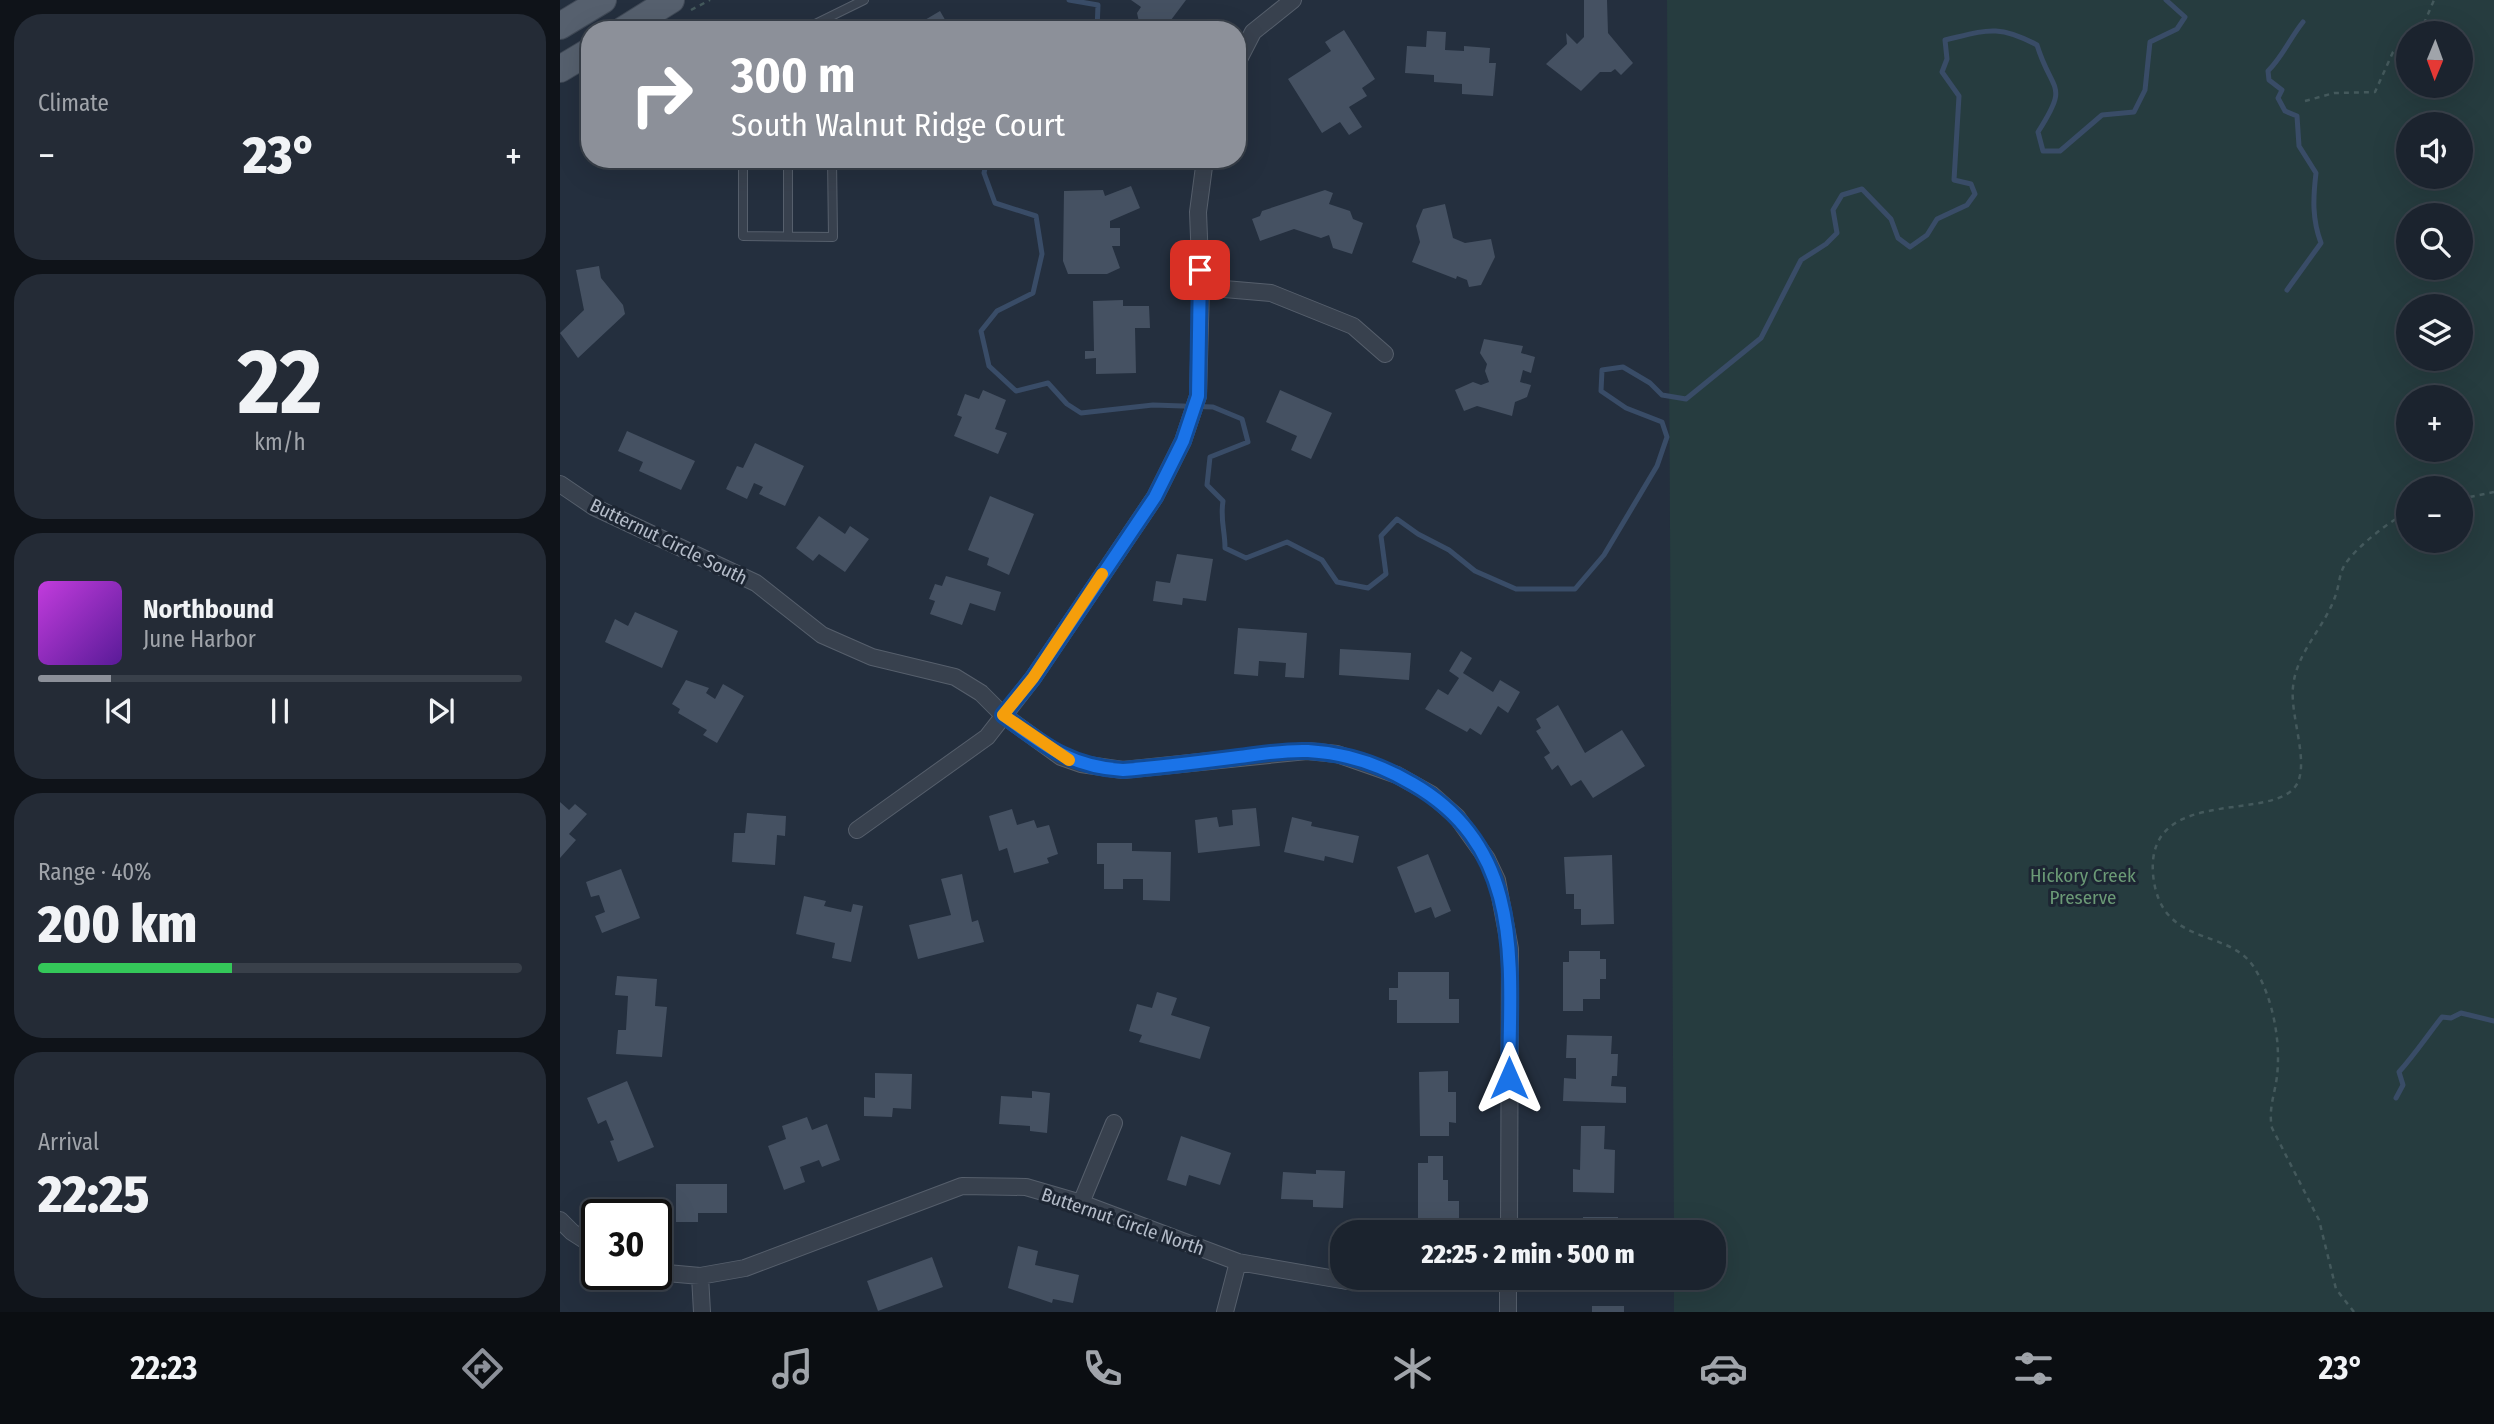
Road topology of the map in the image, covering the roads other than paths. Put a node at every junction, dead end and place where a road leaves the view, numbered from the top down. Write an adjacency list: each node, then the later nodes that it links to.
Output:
1 (603, 0): 7 (main road)
2 (671, 0): 5 (main road)
3 (864, 0): 6 (lane)
4 (1293, 0): 8 (street)
5 (637, 21)
6 (821, 21)
7 (560, 26)
8 (1246, 46)
9 (581, 56): 10 (main road)
10 (560, 69)
11 (743, 168): 15 (lane)
12 (789, 168): 15 (lane)
13 (832, 168): 15 (lane)
14 (1204, 168): 16 (street)
15 (788, 236)
16 (1200, 287): 17 (street); 19 (street)
17 (1385, 354)
18 (560, 484): 19 (street, Butternut Circle South)
19 (1003, 715): 20 (street); 24 (street, Butternut Circle South)
20 (857, 830)
21 (1114, 1123): 22 (street)
22 (1081, 1203): 26 (street, Butternut Circle North); 28 (street, Butternut Circle North)
23 (560, 1220): 25 (street)
24 (1508, 1220)
25 (581, 1238)
26 (1238, 1262): 29 (street, Butternut Circle North); 32 (street)
27 (672, 1273): 28 (street, Butternut Circle North)
28 (699, 1276): 31 (street)
29 (1330, 1278)
30 (1508, 1290): 33 (street)
31 (702, 1312)
32 (1225, 1312)
33 (1508, 1312)

